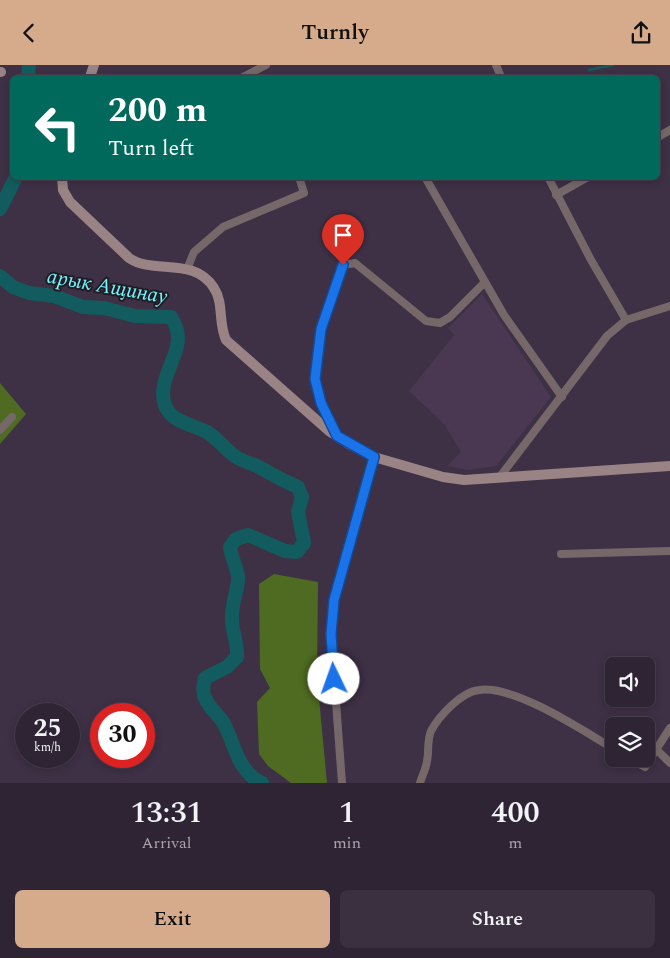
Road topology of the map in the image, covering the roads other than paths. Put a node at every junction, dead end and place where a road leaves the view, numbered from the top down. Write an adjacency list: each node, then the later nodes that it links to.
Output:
1 (266, 65): 2 (street)
2 (250, 75)
3 (62, 180): 9 (main road)
4 (300, 180): 9 (street)
5 (427, 180): 10 (street)
6 (549, 180): 8 (street)
7 (583, 180): 8 (street)
8 (556, 195): 12 (street)
9 (187, 269): 16 (main road)
10 (484, 283): 13 (street); 16 (street)
11 (670, 306): 12 (street)
12 (626, 320): 13 (street)
13 (562, 397): 19 (street)
14 (12, 417): 15 (street)
15 (0, 430)
16 (337, 436): 17 (main road)
17 (374, 457): 19 (main road); 26 (street)
18 (670, 466): 19 (main road)
19 (499, 477)
20 (670, 551): 21 (street)
21 (561, 554)
22 (670, 728): 24 (street)
23 (605, 744): 27 (street)
24 (656, 749): 25 (street)
25 (670, 763)
26 (342, 783)
27 (420, 783)

